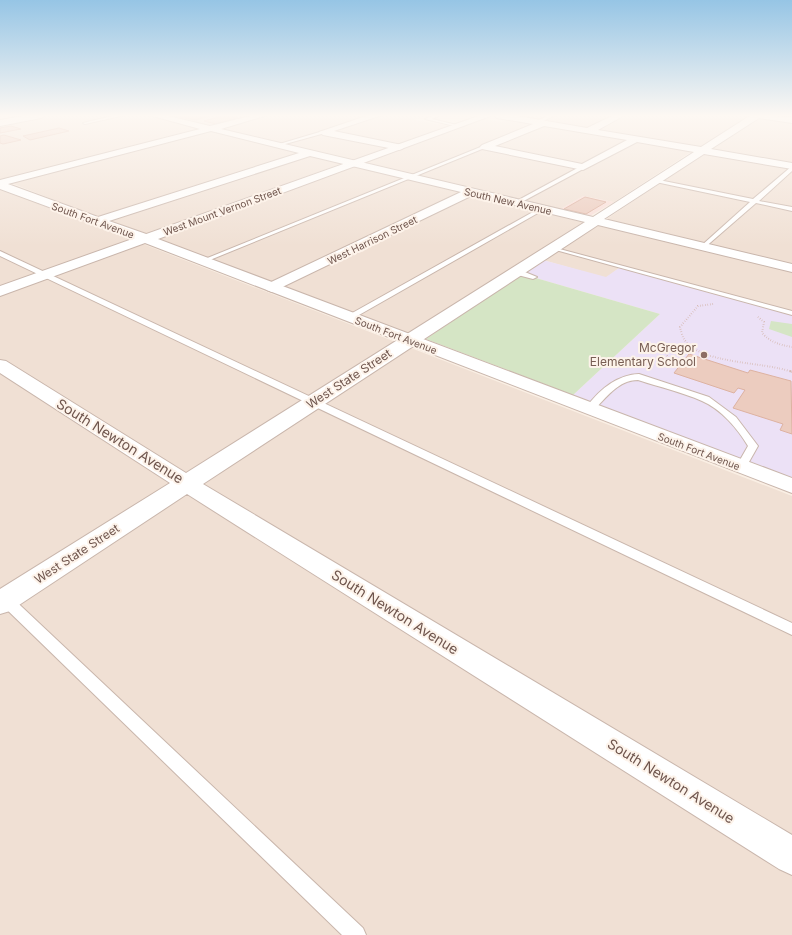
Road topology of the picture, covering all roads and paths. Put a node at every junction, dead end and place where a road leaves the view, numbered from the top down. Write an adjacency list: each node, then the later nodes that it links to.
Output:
1 (97, 159): 15 (street)
2 (291, 159): 21 (street)
3 (334, 159): 10 (street, South New Avenue)
4 (367, 159): 10 (street, West Mount Vernon Street)
5 (456, 159): 13 (lane)
6 (542, 159): 11 (street)
7 (599, 159): 11 (street)
8 (689, 159): 14 (street, West State Street)
9 (748, 159): 12 (street)
10 (354, 163): 13 (street, South New Avenue); 23 (street, West Mount Vernon Street)
11 (583, 167): 18 (lane)
12 (792, 167): 17 (lane)
13 (409, 177): 16 (street, South New Avenue); 27 (lane)
14 (654, 181): 17 (lane); 22 (street, West State Street)
15 (0, 184): 21 (street, South Fort Avenue)
16 (471, 192): 18 (street, South New Avenue); 30 (street, West Harrison Street)
17 (755, 202): 20 (lane); 24 (lane)
18 (516, 203): 19 (street, South New Avenue)
19 (542, 209): 22 (street, South New Avenue); 35 (lane)
20 (792, 209)
21 (98, 221): 23 (street, South Fort Avenue)
22 (596, 222): 24 (street, South New Avenue); 25 (street, West State Street)
23 (144, 238): 27 (street, South Fort Avenue); 29 (street, West Mount Vernon Street)
24 (703, 247): 28 (street, South New Avenue)
25 (554, 248): 33 (lane); 36 (street, West State Street)
26 (0, 253): 29 (lane)
27 (203, 261): 30 (street, South Fort Avenue)
28 (792, 268)
29 (45, 274): 31 (street, West Mount Vernon Street); 42 (lane)
30 (272, 287): 35 (street, South Fort Avenue)
31 (0, 291)
32 (714, 304): 37 (path)
33 (792, 313)
34 (754, 315): 38 (path)
35 (349, 317): 36 (street, South Fort Avenue)
36 (409, 340): 42 (street, West State Street); 43 (street, South Fort Avenue)
37 (690, 346): 39 (path); 41 (path)
38 (792, 347)
39 (682, 364)
40 (0, 365): 45 (street, South Newton Avenue)
41 (792, 372)
42 (314, 401): 45 (street, West State Street); 48 (lane)
43 (590, 409): 44 (street, South Fort Avenue); 44 (lane)
44 (741, 467): 46 (street, South Fort Avenue)
45 (187, 484): 47 (street, West State Street); 49 (street, South Newton Avenue)
46 (792, 486)
47 (2, 599): 50 (lane)
48 (792, 629)
49 (792, 856)
50 (356, 935)

